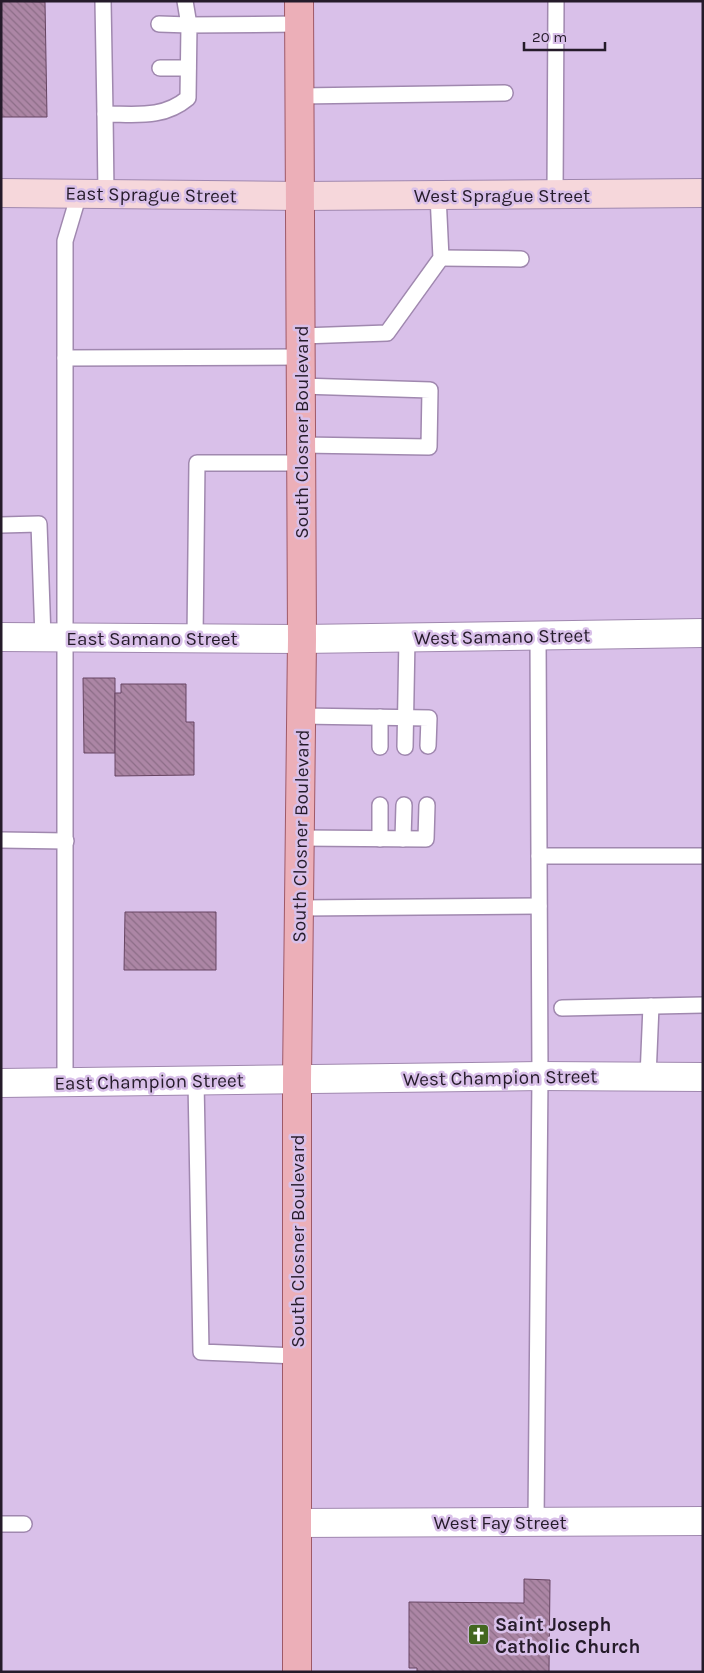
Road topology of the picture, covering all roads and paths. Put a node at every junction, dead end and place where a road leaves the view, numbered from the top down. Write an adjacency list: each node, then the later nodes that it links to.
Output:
1 (103, 1): 11 (lane)
2 (185, 1): 6 (lane)
3 (556, 1): 16 (lane)
4 (299, 13): 6 (lane); 10 (main road, South Closner Boulevard)
5 (159, 24): 6 (lane)
6 (189, 25): 8 (lane)
7 (160, 68): 8 (lane)
8 (188, 68): 11 (lane)
9 (505, 93): 10 (lane)
10 (300, 96): 18 (main road, South Closner Boulevard)
11 (105, 114): 15 (lane)
12 (1, 193): 14 (street, East Sprague Street)
13 (703, 193): 16 (street, West Sprague Street)
14 (79, 194): 15 (street, East Sprague Street); 22 (lane)
15 (106, 194): 18 (street, East Sprague Street)
16 (555, 194): 17 (street, West Sprague Street)
17 (438, 195): 18 (street, West Sprague Street); 19 (lane)
18 (301, 196): 21 (main road, South Closner Boulevard)
19 (441, 258): 20 (lane); 21 (lane)
20 (520, 259)
21 (302, 347): 22 (lane); 23 (main road, South Closner Boulevard)
22 (65, 358): 29 (lane)
23 (301, 386): 24 (main road, South Closner Boulevard); 24 (lane)
24 (301, 454): 30 (lane); 32 (main road, South Closner Boulevard)
25 (1, 525): 29 (lane)
26 (703, 633): 27 (street, West Samano Street)
27 (538, 635): 31 (street, West Samano Street); 47 (lane)
28 (1, 637): 29 (street, East Samano Street)
29 (55, 638): 30 (street, East Samano Street); 46 (lane)
30 (195, 638): 32 (street, East Samano Street)
31 (407, 638): 32 (street, West Samano Street); 35 (lane)
32 (302, 639): 33 (main road, South Closner Boulevard)
33 (301, 716): 34 (lane); 42 (main road, South Closner Boulevard)
34 (380, 717): 35 (lane); 37 (lane)
35 (405, 717): 36 (lane); 38 (lane)
36 (428, 746)
37 (380, 747)
38 (405, 747)
39 (380, 805): 43 (lane)
40 (404, 805): 44 (lane)
41 (426, 805): 44 (lane)
42 (300, 838): 43 (lane); 53 (main road, South Closner Boulevard)
43 (380, 839): 44 (lane)
44 (403, 839)
45 (1, 840): 46 (lane)
46 (66, 841): 63 (lane)
47 (539, 856): 48 (lane); 51 (lane)
48 (703, 856)
49 (441, 896): 54 (lane)
50 (475, 896): 52 (lane)
51 (539, 906): 52 (lane); 58 (lane)
52 (488, 907): 54 (lane)
53 (300, 908): 54 (lane); 61 (main road, South Closner Boulevard)
54 (427, 908)
55 (703, 1005): 56 (lane)
56 (651, 1006): 57 (lane); 59 (lane)
57 (562, 1008)
58 (540, 1076): 59 (street, West Champion Street); 61 (street, West Champion Street); 67 (lane)
59 (648, 1077): 60 (street, West Champion Street)
60 (703, 1077)
61 (297, 1080): 62 (street, East Champion Street); 65 (main road, South Closner Boulevard)
62 (196, 1081): 63 (street, East Champion Street); 65 (lane)
63 (65, 1082): 64 (street, East Champion Street)
64 (1, 1083)
65 (297, 1356): 68 (main road, South Closner Boulevard)
66 (703, 1521): 67 (street, West Fay Street)
67 (536, 1522): 68 (street, West Fay Street)
68 (297, 1523): 71 (main road, South Closner Boulevard)
69 (1, 1524): 70 (lane)
70 (24, 1524)
71 (297, 1672)

